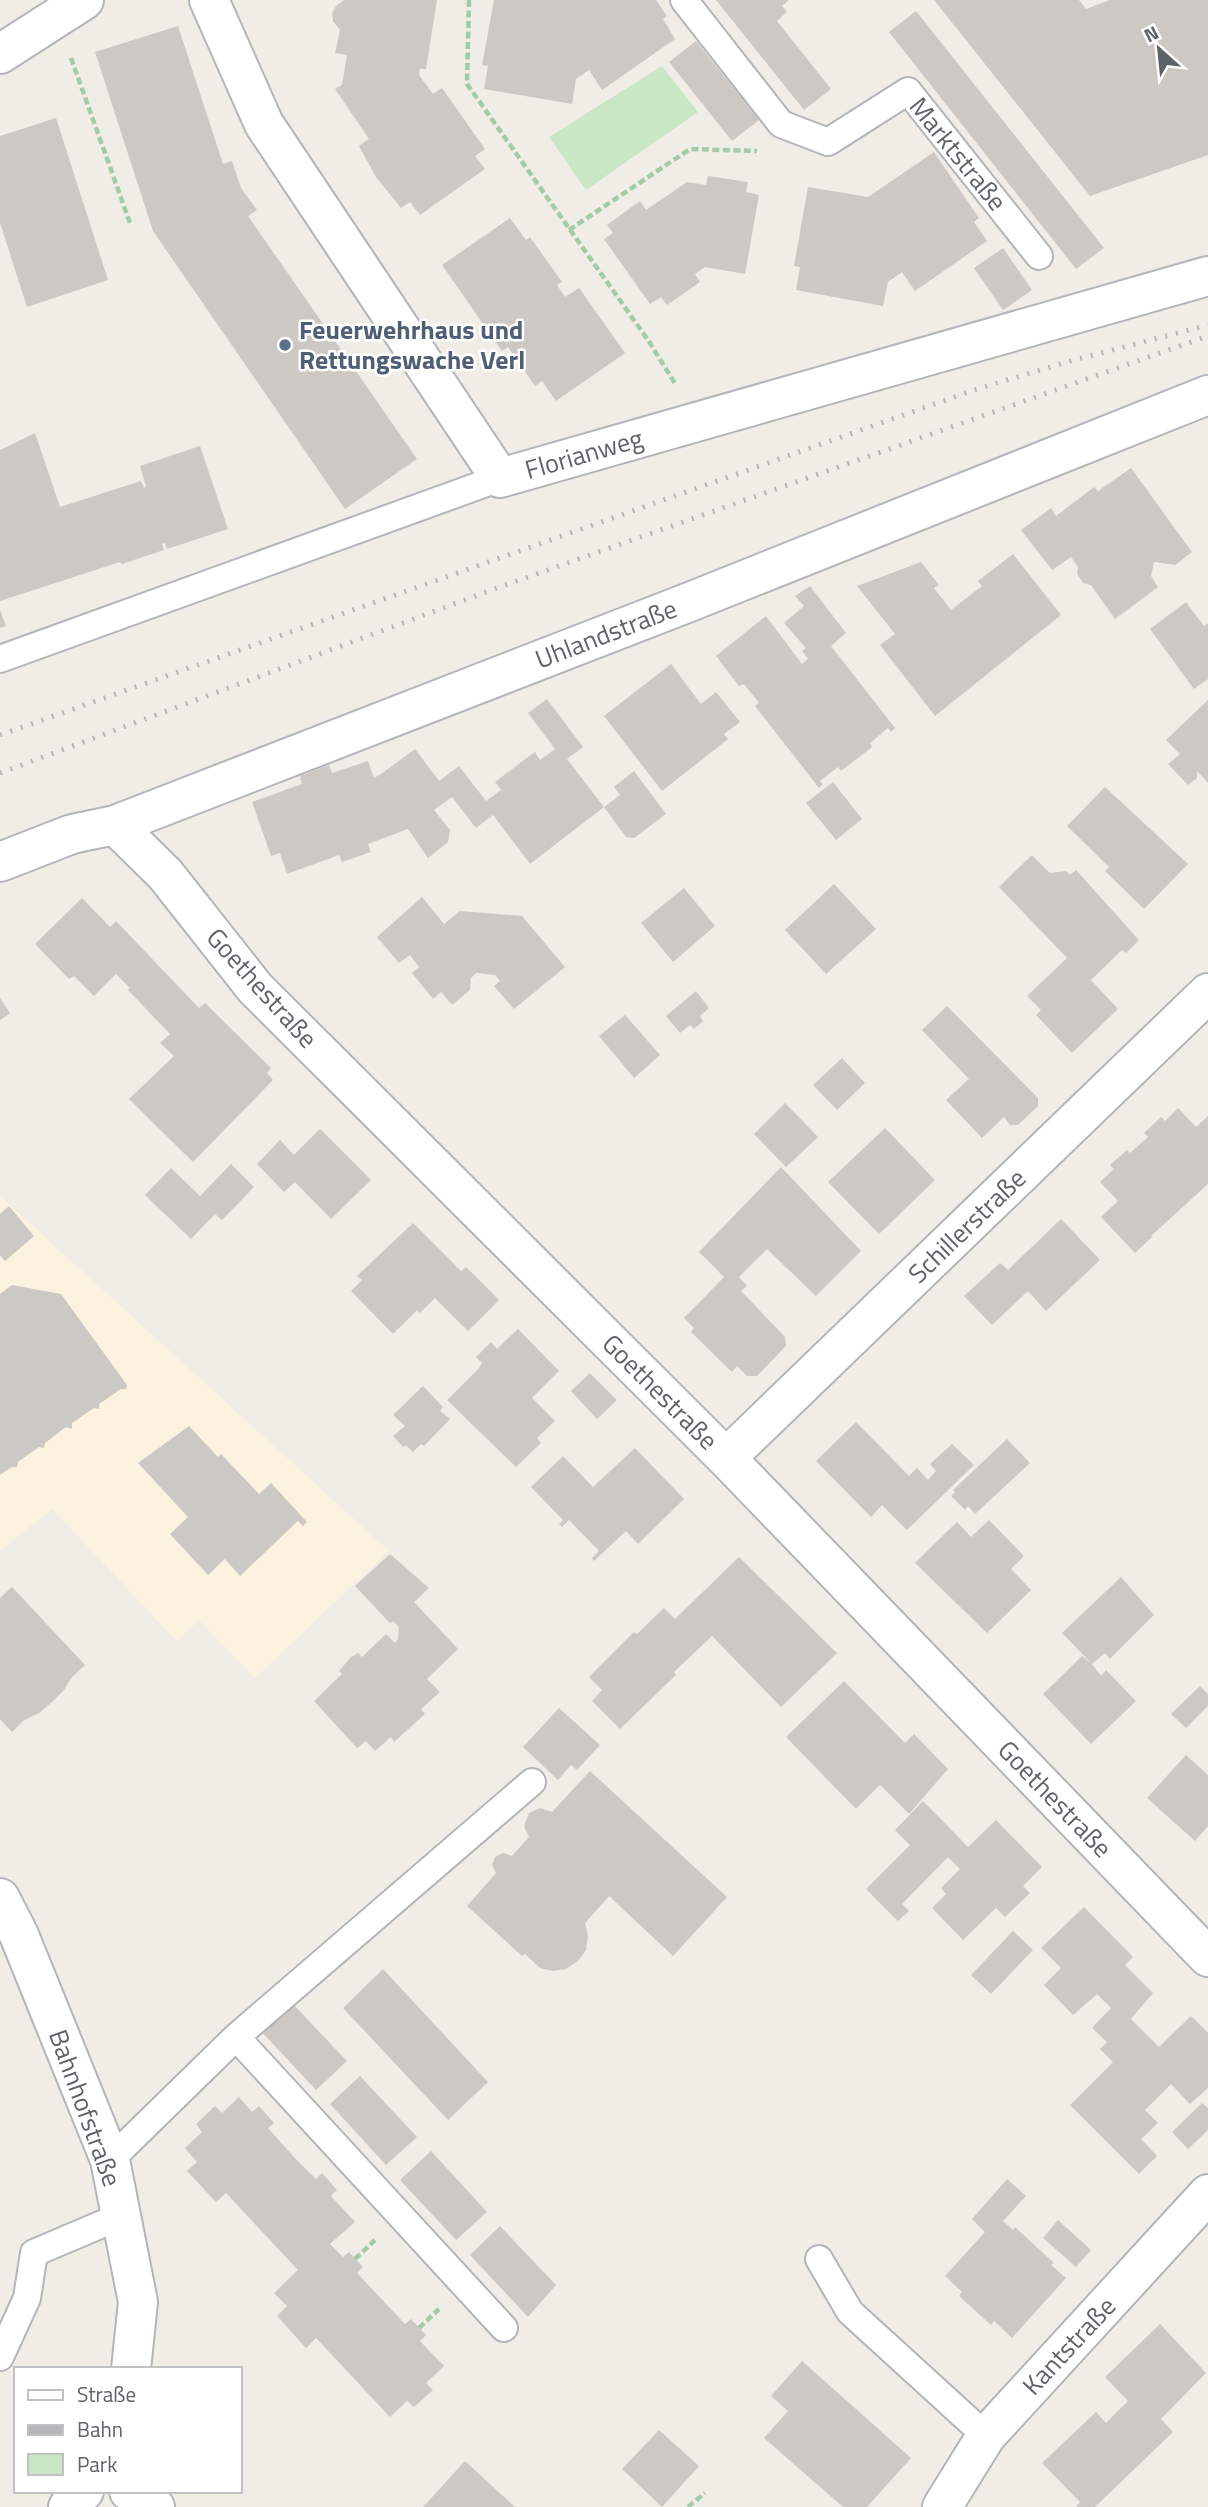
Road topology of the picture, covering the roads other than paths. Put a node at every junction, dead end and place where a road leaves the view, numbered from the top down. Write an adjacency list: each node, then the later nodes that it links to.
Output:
1 (209, 0): 8 (street, Florianweg)
2 (684, 0): 5 (lane, Marktstraße)
3 (70, 9): 4 (street)
4 (0, 54)
5 (1039, 256)
6 (1208, 276): 8 (street, Florianweg)
7 (1208, 395): 10 (street, Uhlandstraße)
8 (500, 478): 9 (lane)
9 (0, 659)
10 (115, 825): 11 (street, Uhlandstraße); 13 (street, Goethestraße)
11 (0, 862)
12 (1208, 993): 13 (street, Schillerstraße)
13 (726, 1458): 16 (street, Goethestraße)
14 (532, 1782): 17 (lane)
15 (0, 1898): 18 (street, Bahnhofstraße)
16 (1203, 1941)
17 (236, 2037): 18 (lane); 22 (lane)
18 (110, 2161): 20 (street, Bahnhofstraße)
19 (1208, 2194): 25 (street, Kantstraße)
20 (121, 2217): 23 (lane); 24 (street, Bahnhofstraße)
21 (819, 2259): 25 (lane)
22 (504, 2328)
23 (0, 2357)
24 (131, 2367)
25 (985, 2436): 30 (street, Kantstraße)
26 (82, 2493): 28 (street)
27 (133, 2493): 29 (street)
28 (68, 2507)
29 (155, 2507)
30 (942, 2507)

